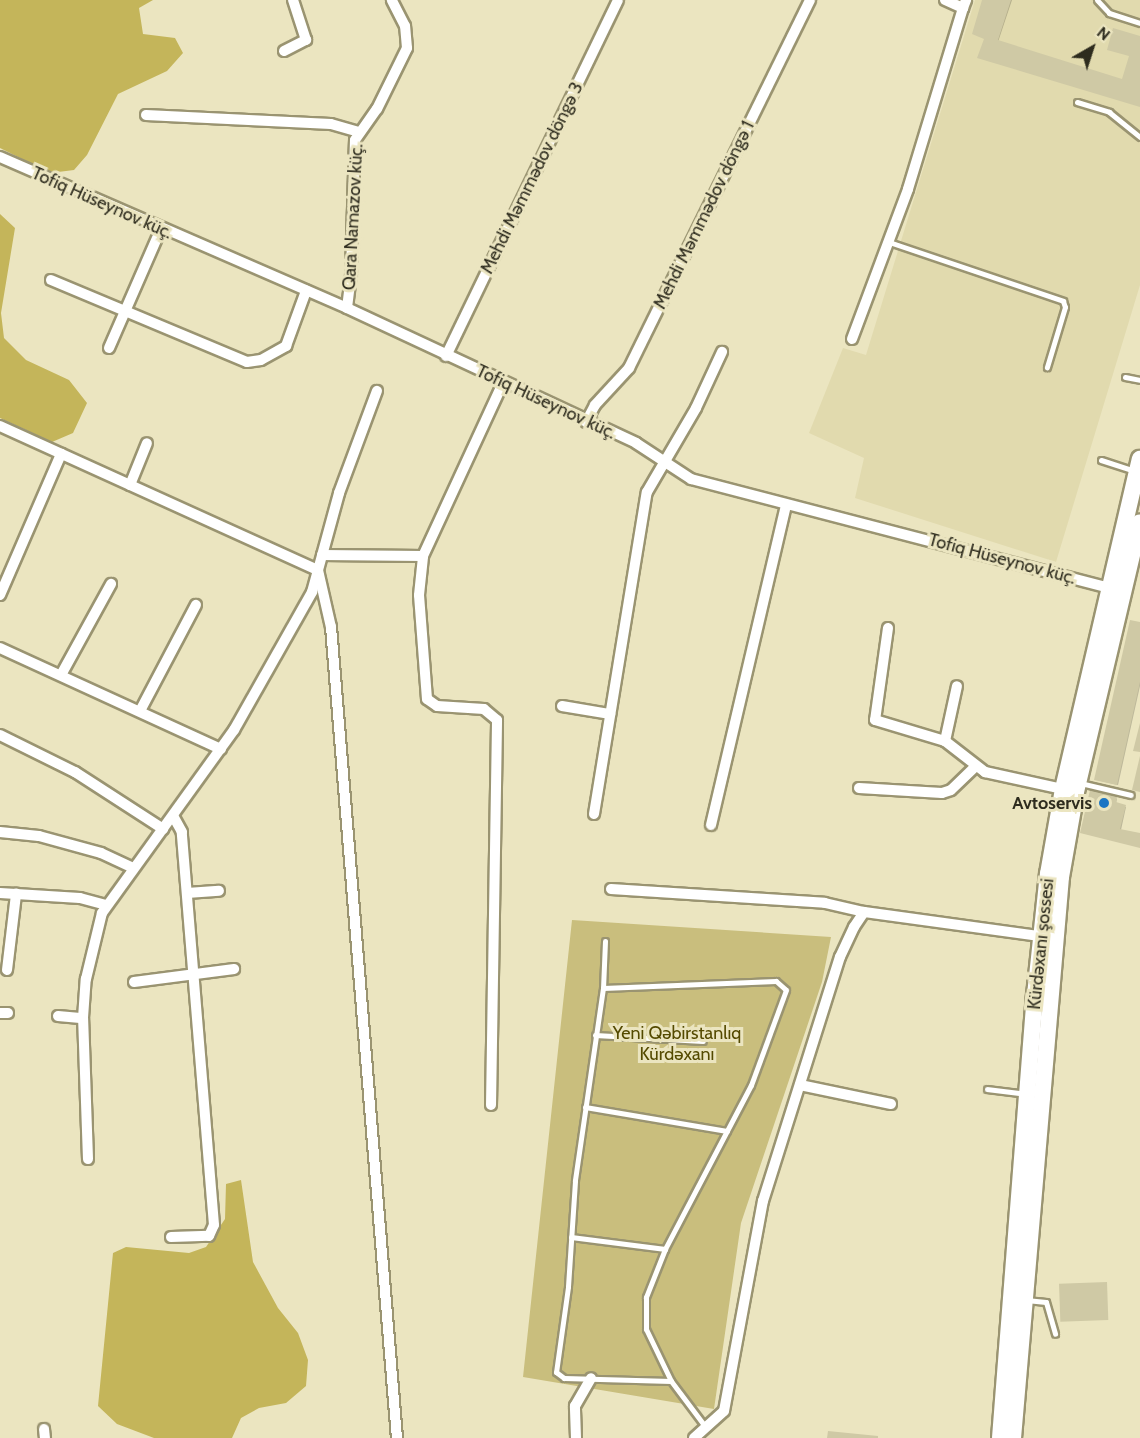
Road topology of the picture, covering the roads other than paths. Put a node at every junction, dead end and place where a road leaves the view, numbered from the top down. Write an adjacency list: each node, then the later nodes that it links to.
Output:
1 (293, 0): 9 (street)
2 (392, 0): 12 (street, Qara Namazov küç.)
3 (618, 0): 24 (street, Mehdi Məmmədov döngə 3)
4 (810, 0): 30 (street, Mehdi Məmmədov döngə 1)
5 (945, 0): 7 (street)
6 (1097, 0): 8 (lane)
7 (964, 4): 16 (street)
8 (1140, 23)
9 (284, 51)
10 (1077, 102): 13 (lane)
11 (146, 116): 12 (street)
12 (359, 132): 19 (street, Qara Namazov küç.)
13 (1140, 138)
14 (0, 157): 15 (street, Tofiq Hüseynov küç.)
15 (160, 229): 18 (street, Tofiq Hüseynov küç.); 20 (street)
16 (889, 242): 21 (street); 25 (lane)
17 (51, 280): 20 (street)
18 (306, 291): 19 (street, Tofiq Hüseynov küç.); 20 (street)
19 (347, 308): 24 (street, Tofiq Hüseynov küç.)
20 (124, 313): 22 (street)
21 (852, 339)
22 (109, 348)
23 (722, 351): 35 (street)
24 (446, 356): 28 (street, Tofiq Hüseynov küç.)
25 (1047, 367)
26 (1125, 377): 27 (lane)
27 (1140, 380)
28 (503, 383): 30 (street, Tofiq Hüseynov küç.); 41 (street)
29 (377, 391): 40 (street)
30 (586, 422): 35 (street, Tofiq Hüseynov küç.)
31 (0, 426): 33 (street)
32 (147, 443): 37 (street)
33 (61, 454): 37 (street); 46 (street)
34 (1101, 460): 36 (lane)
35 (664, 461): 38 (street, Tofiq Hüseynov küç.); 54 (street)
36 (1138, 465): 39 (main road, Kürdəxanı şossesi)
37 (130, 485): 42 (street)
38 (786, 506): 45 (street, Tofiq Hüseynov küç.); 64 (street)
39 (1135, 531): 43 (main road, Kürdəxanı şossesi)
40 (322, 555): 41 (street); 42 (street)
41 (423, 556): 90 (street)
42 (318, 570): 57 (street); 102 (street)
43 (1128, 570): 45 (main road, Kürdəxanı şossesi); 59 (main road, Kürdəxanı şossesi)
44 (111, 584): 50 (street)
45 (1110, 588): 59 (main road, Kürdəxanı şossesi)
46 (0, 595)
47 (196, 605): 53 (street)
48 (888, 628): 56 (street)
49 (0, 648): 50 (street)
50 (61, 675): 53 (street)
51 (957, 686): 56 (street)
52 (562, 706): 54 (street)
53 (140, 711): 57 (street)
54 (610, 714): 62 (street)
55 (0, 735): 65 (street)
56 (945, 741): 58 (street)
57 (221, 749): 63 (street)
58 (975, 767): 59 (street); 60 (street)
59 (1071, 786): 61 (lane); 75 (main road, Kürdəxanı şossesi); 97 (main road, Kürdəxanı şossesi)
60 (859, 788)
61 (1131, 795)
62 (594, 814)
63 (173, 816): 65 (street); 71 (street)
64 (711, 825)
65 (163, 829): 67 (street)
66 (0, 832): 67 (street)
67 (133, 868): 73 (street)
68 (611, 890): 74 (street)
69 (219, 891): 71 (street)
70 (0, 893): 72 (street)
71 (187, 893): 79 (street)
72 (16, 894): 73 (street); 78 (street)
73 (106, 905): 83 (street)
74 (864, 912): 75 (street); 86 (street)
75 (1040, 936): 88 (main road, Kürdəxanı şossesi)
76 (605, 941): 81 (lane)
77 (234, 969): 79 (street)
78 (7, 970)
79 (194, 973): 80 (street); 94 (street)
80 (134, 982)
81 (603, 988): 84 (lane); 92 (lane)
82 (58, 1016): 83 (street)
83 (83, 1018): 93 (street)
84 (595, 1035): 85 (lane); 91 (lane)
85 (704, 1041)
86 (800, 1085): 89 (street); 101 (street)
87 (987, 1089): 88 (lane)
88 (1027, 1094): 105 (main road, Kürdəxanı şossesi)
89 (891, 1104)
90 (491, 1105)
91 (585, 1107): 92 (lane); 95 (lane)
92 (727, 1131): 96 (lane)
93 (88, 1159)
94 (171, 1237)
95 (571, 1237): 96 (lane); 99 (lane)
96 (665, 1249): 100 (lane)
97 (1025, 1300): 98 (lane); 106 (main road, Kürdəxanı şossesi)
98 (1055, 1334)
99 (591, 1378): 100 (lane); 103 (street)
100 (671, 1381): 101 (lane)
101 (704, 1425): 104 (street)
102 (397, 1438)
103 (576, 1438)
104 (694, 1438)
105 (1000, 1438)
106 (1013, 1438)

